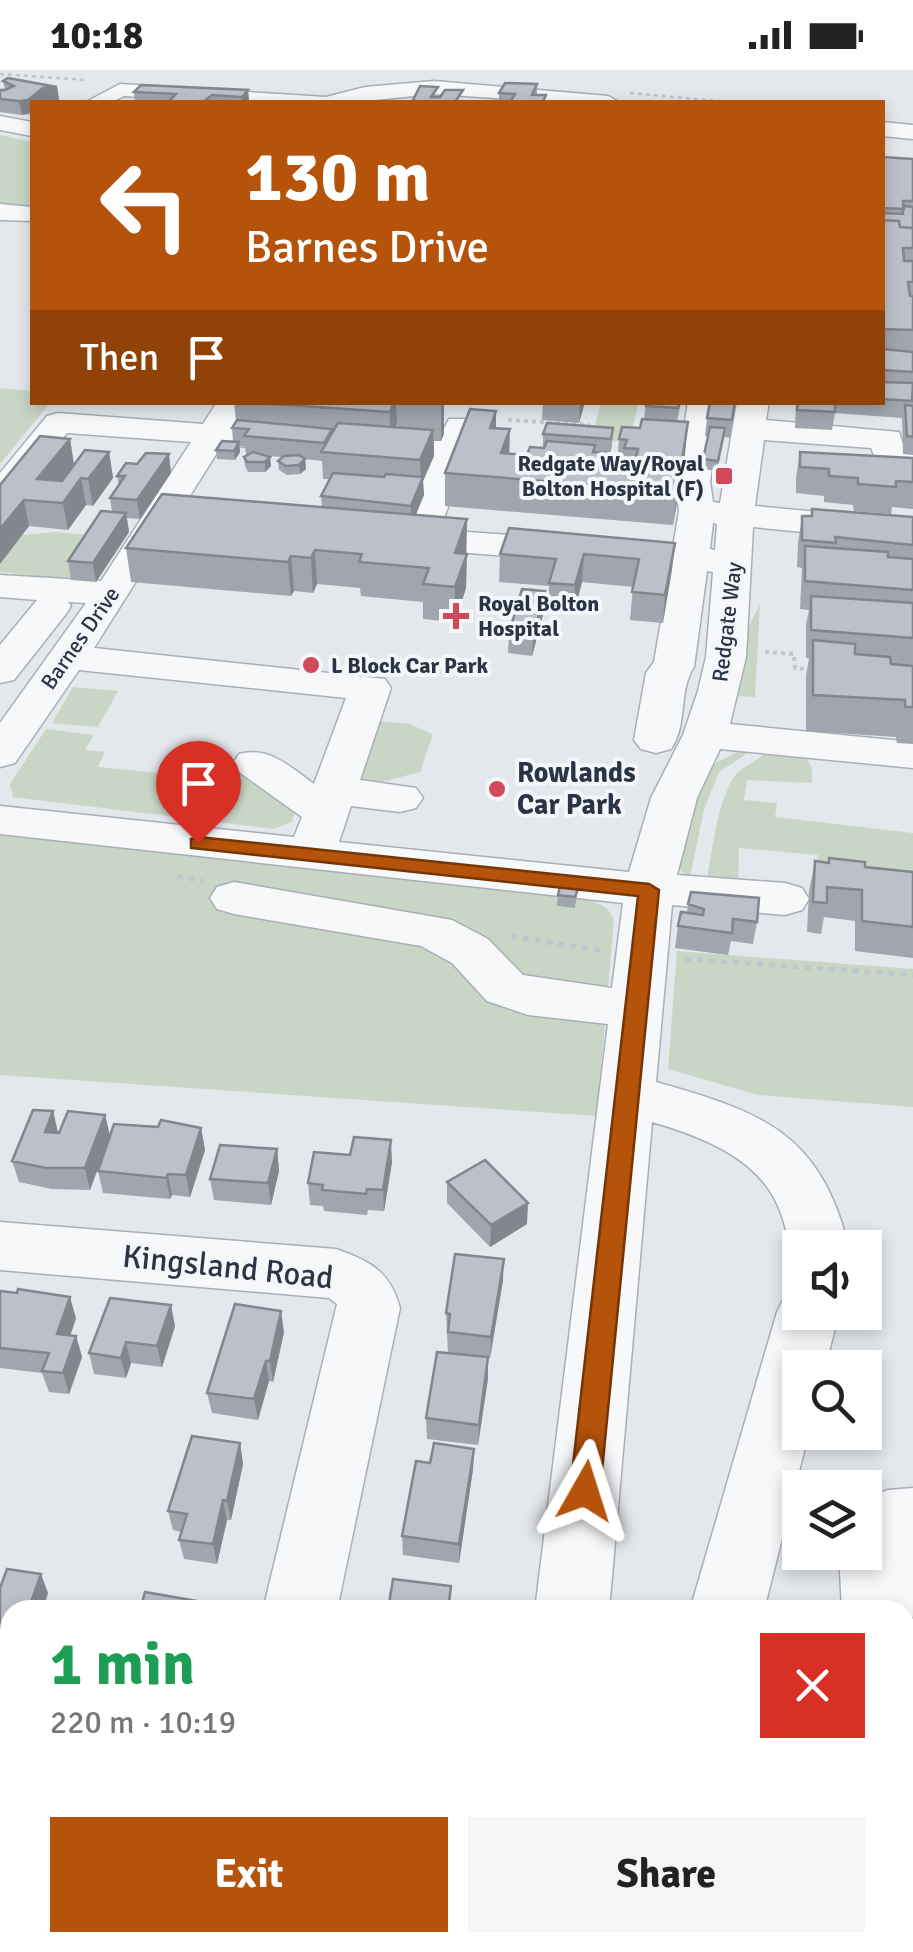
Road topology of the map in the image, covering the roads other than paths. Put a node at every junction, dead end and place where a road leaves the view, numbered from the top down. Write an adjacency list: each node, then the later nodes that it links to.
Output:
1 (451, 95): 4 (street); 5 (street)
2 (101, 100): 3 (street)
3 (287, 100)
4 (341, 100)
5 (552, 100)
6 (0, 123): 8 (street)
7 (885, 129): 9 (street)
8 (30, 130)
9 (913, 132)
10 (0, 212): 11 (street)
11 (30, 214)
12 (230, 405): 15 (street, Barnes Drive)
13 (704, 405): 17 (street)
14 (751, 416): 18 (street); 20 (street, Redgate Way)
15 (214, 432): 19 (street); 23 (street); 27 (street, Barnes Drive)
16 (647, 445): 17 (street)
17 (698, 449): 20 (street)
18 (913, 464)
19 (0, 496)
20 (717, 512): 21 (street); 24 (street); 25 (street, Redgate Way)
21 (913, 532)
22 (363, 536): 23 (street)
23 (419, 540): 24 (street)
24 (690, 559): 25 (street); 32 (street)
25 (734, 562): 31 (street, Redgate Way)
26 (0, 586): 27 (street)
27 (112, 593): 29 (street, Barnes Drive)
28 (52, 606): 30 (street)
29 (67, 657): 33 (street, Barnes Drive); 38 (street)
30 (0, 671)
31 (705, 735): 34 (street); 39 (street, Redgate Way)
32 (656, 740)
33 (0, 754)
34 (913, 755)
35 (255, 763): 38 (street)
36 (400, 798): 38 (street)
37 (0, 820): 38 (street)
38 (324, 820): 39 (street)
39 (649, 889): 41 (street); 42 (street, Redgate Way)
40 (234, 898): 42 (street)
41 (786, 899)
42 (639, 982): 43 (street, Redgate Way)
43 (627, 1094): 44 (street); 49 (street, Redgate Way)
44 (816, 1230)
45 (0, 1246): 48 (street, Kingsland Road)
46 (803, 1330): 50 (street)
47 (913, 1520): 51 (street)
48 (302, 1600)
49 (573, 1600)
50 (730, 1600)
51 (878, 1600)

